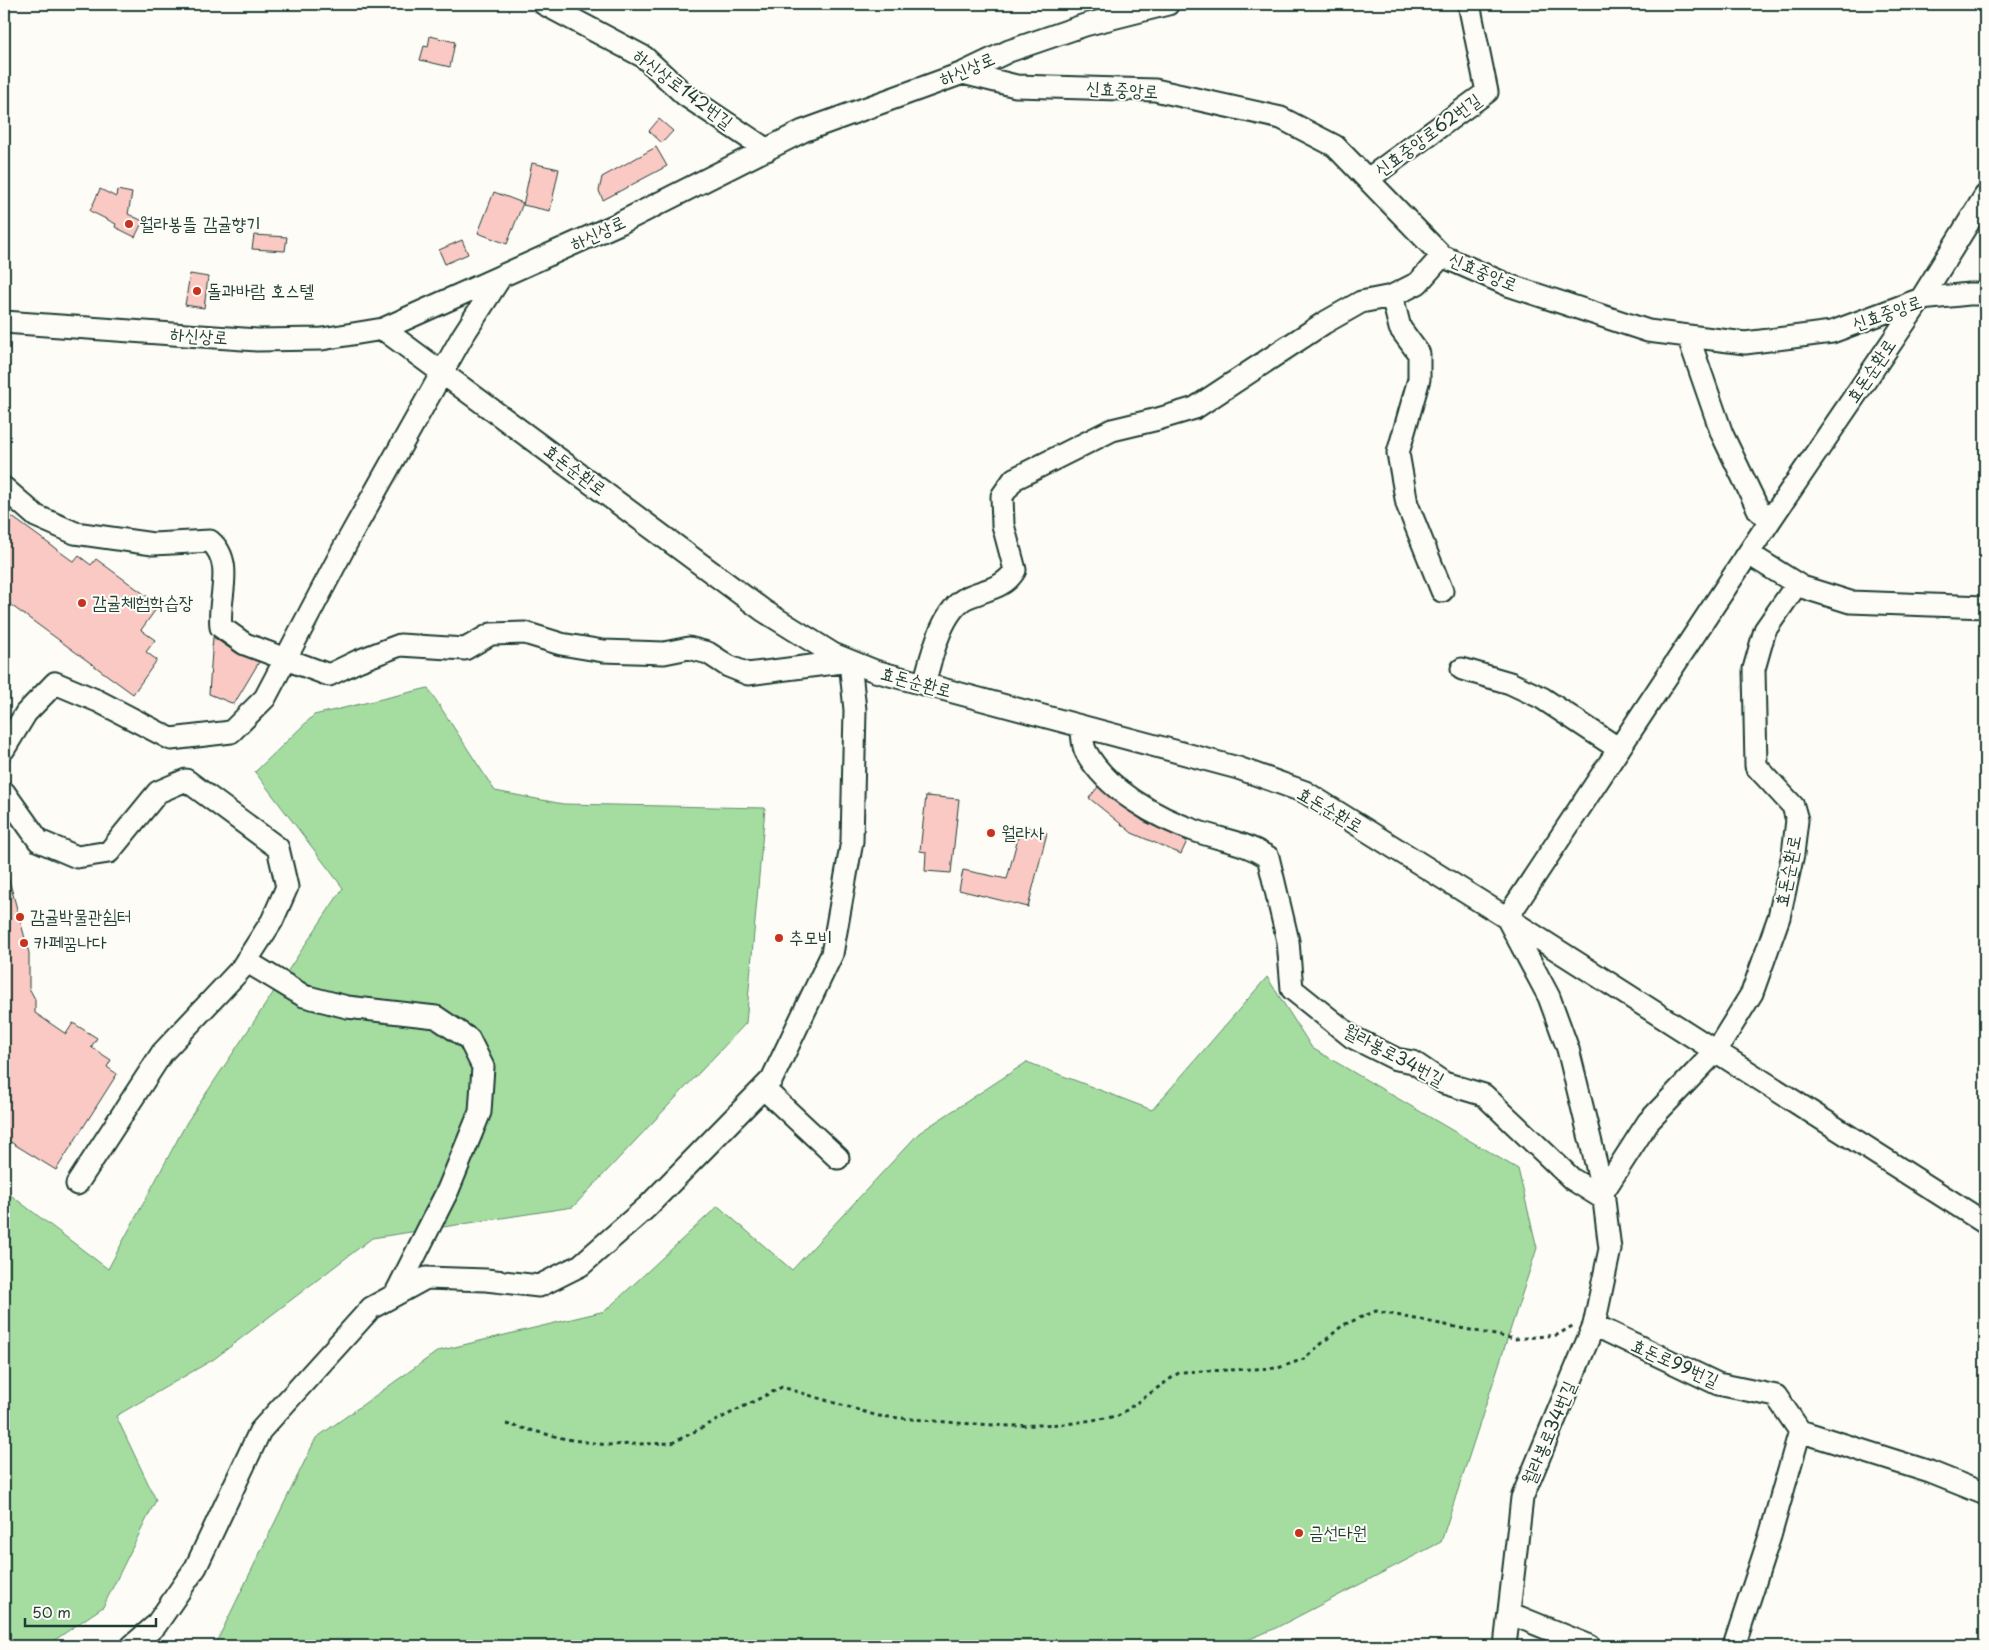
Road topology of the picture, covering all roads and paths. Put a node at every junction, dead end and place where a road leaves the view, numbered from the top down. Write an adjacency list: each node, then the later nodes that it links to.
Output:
1 (544, 4): 5 (street, 하신상로142번길)
2 (1168, 4): 4 (street, 하신상로)
3 (1469, 4): 6 (street, 신효중앙로62번길)
4 (963, 73): 5 (street, 하신상로); 6 (street, 신효중앙로)
5 (767, 150): 9 (street, 하신상로)
6 (1368, 179): 8 (street, 신효중앙로)
7 (1985, 196): 12 (street, 효돈순환로)
8 (1442, 256): 11 (street); 15 (street, 신효중앙로)
9 (500, 278): 14 (street, 하신상로); 16 (street)
10 (1985, 294): 12 (street, 신효중앙로)
11 (1392, 296): 21 (street); 26 (street)
12 (1921, 299): 15 (street, 신효중앙로); 18 (street, 효돈순환로)
13 (4, 322): 14 (street, 하신상로)
14 (383, 330): 16 (street, 효돈순환로)
15 (1688, 336): 18 (street)
16 (443, 372): 23 (street); 24 (street, 효돈순환로)
17 (4, 488): 23 (street)
18 (1772, 519): 19 (street, 효돈순환로)
19 (1749, 554): 20 (street); 29 (street, 효돈순환로)
20 (1797, 584): 22 (street); 33 (street, 효돈순환로)
21 (1442, 591)
22 (1985, 607)
23 (285, 658): 24 (street); 28 (street)
24 (850, 661): 26 (street, 효돈순환로); 34 (street)
25 (1462, 669): 29 (street)
26 (924, 684): 27 (street, 효돈순환로)
27 (1081, 726): 31 (street, 효돈순환로); 37 (street, 월라봉로34번길)
28 (4, 748)
29 (1619, 749): 31 (street, 효돈순환로)
30 (4, 792): 32 (street)
31 (1507, 918): 33 (street, 효돈순환로); 37 (street, 월라봉로34번길)
32 (246, 961): 36 (street); 39 (street)
33 (1716, 1051): 37 (street); 38 (street, 효돈순환로)
34 (763, 1088): 35 (street); 39 (street)
35 (838, 1158)
36 (77, 1184)
37 (1604, 1195): 40 (street, 월라봉로34번길)
38 (1985, 1223)
39 (394, 1295): 45 (street)
40 (1596, 1317): 41 (path); 42 (street, 효돈로99번길); 44 (street, 월라봉로34번길)
41 (506, 1424)
42 (1800, 1431): 43 (street); 48 (street)
43 (1985, 1494)
44 (1509, 1613): 46 (street, 월라봉로34번길); 47 (street)
45 (132, 1646)
46 (1505, 1646)
47 (1590, 1646)
48 (1734, 1646)

